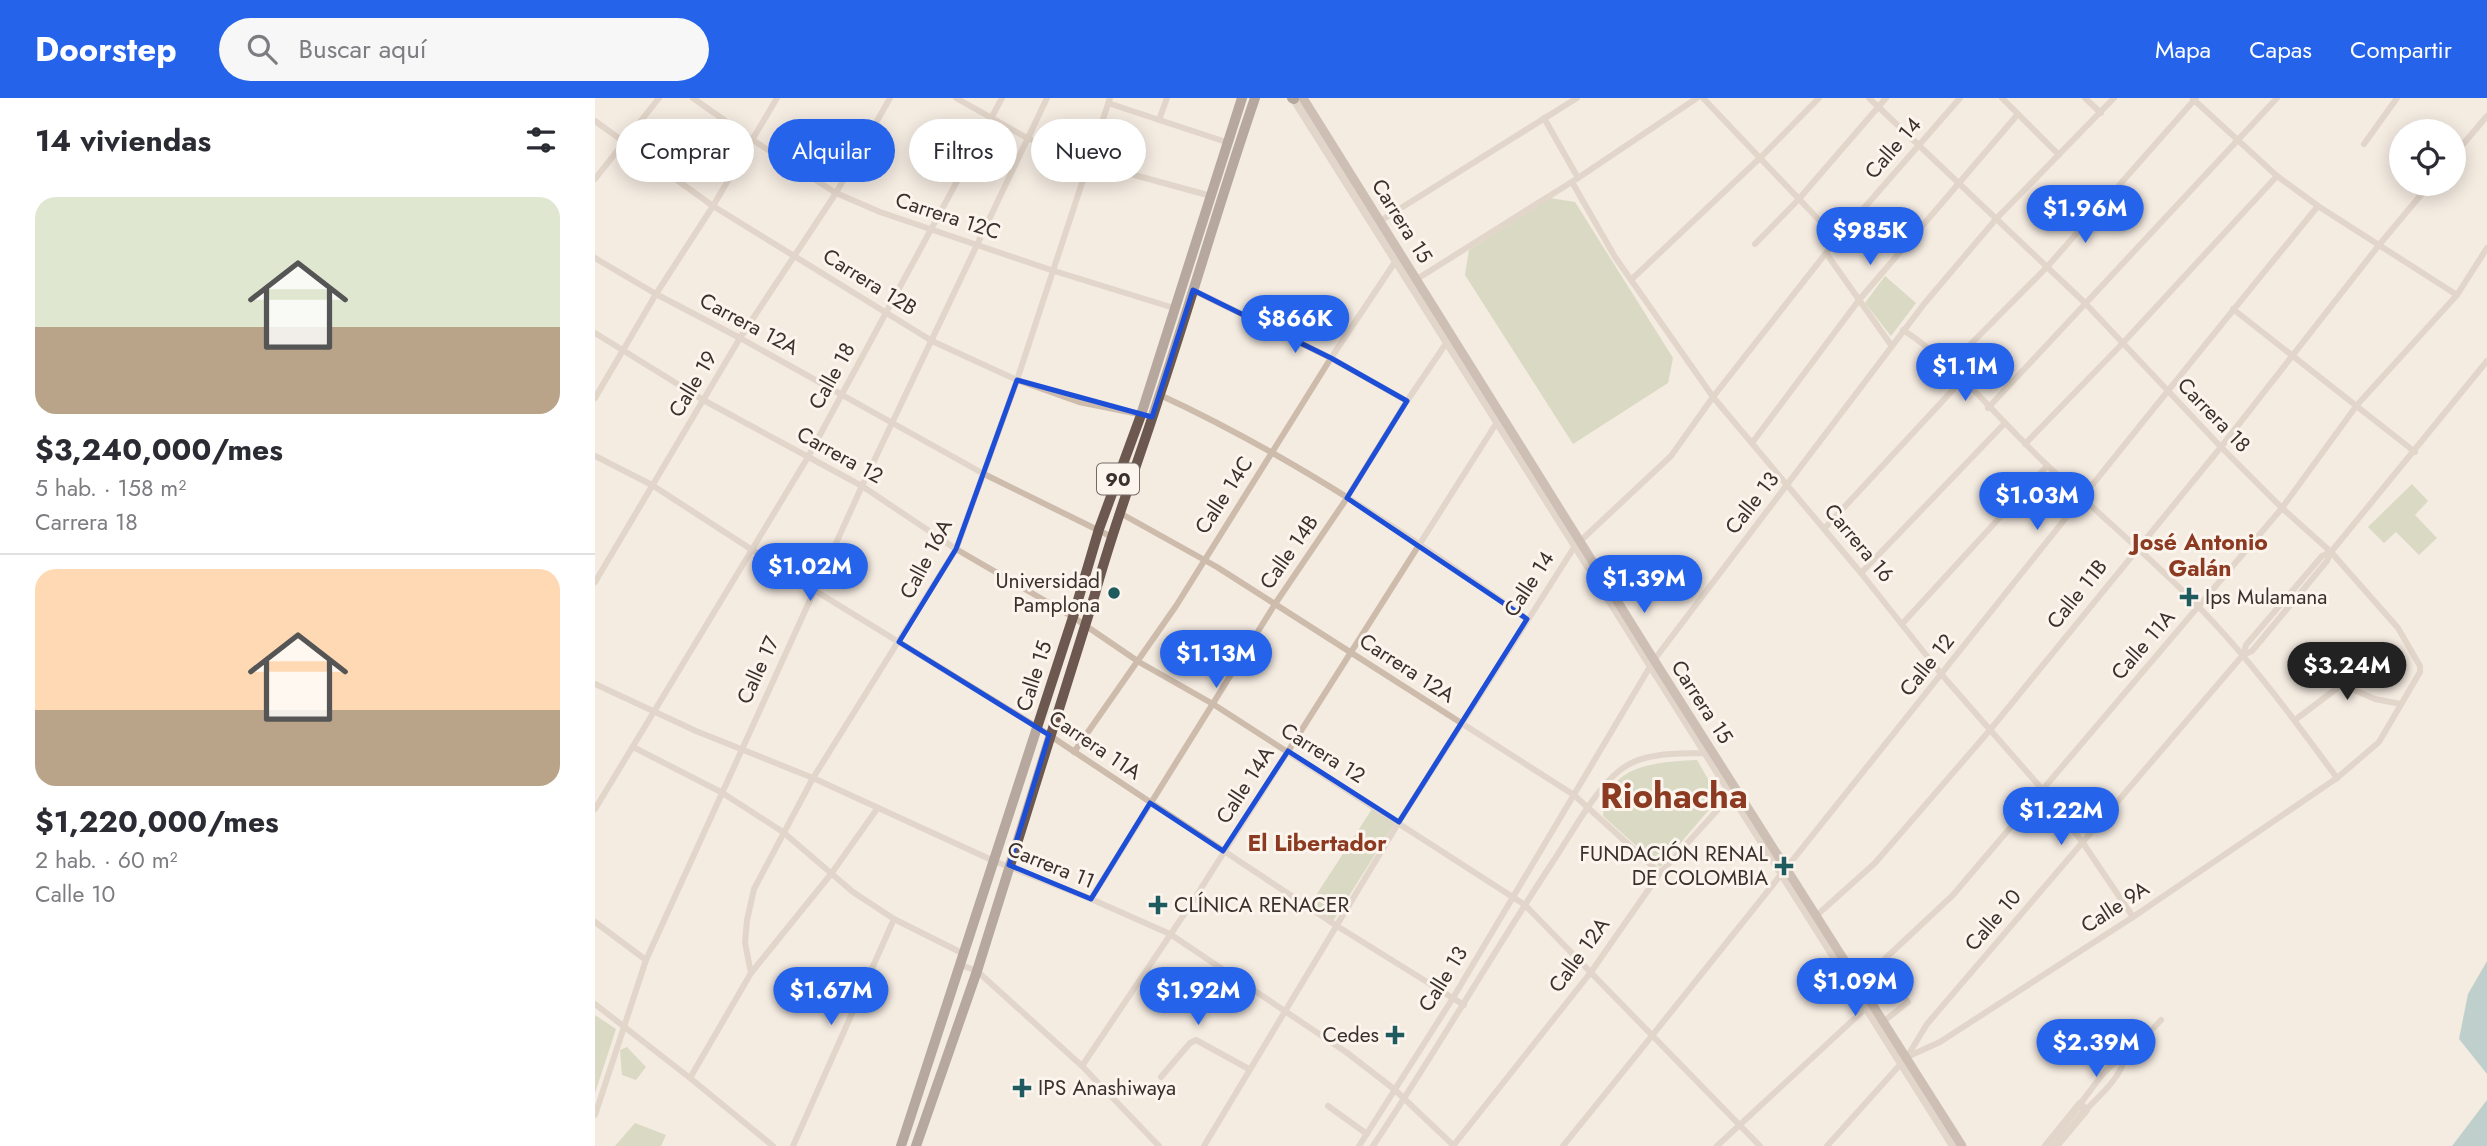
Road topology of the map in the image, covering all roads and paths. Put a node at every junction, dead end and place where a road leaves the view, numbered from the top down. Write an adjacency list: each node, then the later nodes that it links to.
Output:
1 (659, 98): 32 (street)
2 (693, 98): 33 (street, Carrera 12C)
3 (777, 98): 37 (street)
4 (890, 98): 58 (street, Calle 19)
5 (956, 98): 30 (street)
6 (1002, 98): 30 (street, Calle 18)
7 (1047, 98): 39 (street, Calle 17)
8 (1167, 98): 35 (street)
9 (1296, 98): 65 (main road, Carrera 15)
10 (1577, 98): 25 (street)
11 (1697, 98): 53 (street)
12 (1703, 98): 49 (street)
13 (1819, 98): 49 (street)
14 (1869, 98): 26 (street, Carrera 18)
15 (1886, 98): 26 (street)
16 (1960, 98): 46 (street, Calle 14)
17 (2001, 98): 28 (street)
18 (2085, 98): 27 (street)
19 (2114, 98): 27 (street, Calle 13)
20 (2277, 98): 40 (street)
21 (2397, 98): 45 (street)
22 (1252, 99): 44 (highway, Calle 15 / 90); 80 (highway, Calle 15 / 90)
23 (2194, 99): 40 (street); 76 (street)
24 (1109, 101): 34 (street, Calle 16A); 35 (street)
25 (1565, 101): 31 (street)
26 (1878, 107): 46 (street, Carrera 18); 61 (street)
27 (2101, 113): 48 (street, Calle 13)
28 (2018, 114): 48 (street); 57 (street)
29 (2487, 116): 43 (street)
30 (991, 118): 39 (street); 66 (street, Calle 18)
31 (1544, 118): 53 (street, Carrera 16); 65 (street)
32 (642, 119)
33 (723, 119)
34 (1103, 119)
35 (1159, 120): 44 (street)
36 (595, 121): 38 (street, Carrera 12B)
37 (754, 134)
38 (616, 136)
39 (1027, 138): 41 (street); 68 (street, Calle 17)
40 (2237, 139): 50 (street); 84 (street)
41 (1031, 140)
42 (754, 141): 58 (street, Carrera 12C)
43 (2466, 141)
44 (1229, 143): 59 (highway, Calle 15 / 90)
45 (2364, 144)
46 (1919, 145): 57 (street, Carrera 18); 67 (street, Calle 14)
47 (616, 152): 52 (street)
48 (2059, 155): 64 (street, Calle 13)
49 (1762, 157): 61 (street); 79 (street)
50 (2277, 176): 63 (street); 93 (street)
51 (1146, 178): 59 (street)
52 (595, 179)
53 (1575, 180): 78 (street); 79 (street, Carrera 16)
54 (680, 182): 62 (street, Carrera 12B)
55 (727, 182): 62 (street)
56 (1080, 182): 77 (street, Calle 16A)
57 (1960, 184): 64 (street, Carrera 18); 83 (street)
58 (836, 193): 66 (street, Carrera 12C); 73 (street, Calle 19)
59 (1211, 196): 85 (highway, Calle 15 / 90)
60 (2420, 196): 70 (street, Calle 11B)
61 (1798, 200): 67 (street); 69 (street)
62 (713, 206): 73 (street, Carrera 12B); 81 (street)
63 (2318, 206): 70 (street); 86 (street, Calle 12)
64 (1996, 219): 76 (street, Carrera 18); 88 (street, Calle 13)
65 (1377, 223): 75 (main road, Carrera 15)
66 (933, 228): 68 (street, Carrera 12C); 87 (street, Calle 18)
67 (1837, 239): 72 (street, Calle 14)
68 (976, 243): 77 (street, Carrera 12C); 92 (street, Calle 17)
69 (1755, 244)
70 (2379, 245): 82 (street); 96 (street, Calle 11B)
71 (2487, 248): 82 (street, Calle 11A)
72 (1826, 253): 83 (street); 105 (street, Calle 14)
73 (795, 256): 87 (street, Carrera 12B); 90 (street, Calle 19)
74 (595, 258): 81 (street, Carrera 12A)
75 (1398, 258): 78 (main road, Carrera 15); 91 (street, Carrera 15); 97 (street, Calle 14C)
76 (2047, 267): 84 (street, Carrera 18); 99 (street)
77 (1051, 270): 85 (street, Carrera 12C); 100 (street, Calle 16A)
78 (1417, 279): 91 (main road, Carrera 15)
79 (1631, 280): 105 (street, Carrera 16)
80 (1193, 290): 97 (street); 104 (highway, Calle 15 / 90)
81 (656, 294): 90 (street, Carrera 12A); 95 (street)
82 (2457, 295): 109 (street, Calle 11A)
83 (1859, 300): 94 (street); 115 (street)
84 (2085, 303): 93 (street, Carrera 18); 110 (street)
85 (1174, 308): 111 (highway, Calle 15 / 90)
86 (2233, 309): 96 (street); 102 (street, Calle 12)
87 (886, 314): 92 (street, Carrera 12B); 103 (street, Calle 18)
88 (1903, 330): 94 (street, Calle 13); 99 (street)
89 (595, 333): 95 (street, Carrera 12)
90 (740, 338): 103 (street, Carrera 12A); 107 (street, Calle 19)
91 (1451, 338): 108 (street, Calle 14B); 112 (main road, Carrera 15)
92 (932, 341): 100 (street, Carrera 12B); 113 (street, Calle 17)
93 (2122, 344): 102 (street, Carrera 18); 116 (street)
94 (1891, 345): 125 (street, Calle 13)
95 (625, 350): 106 (street); 107 (street, Carrera 12)
96 (2290, 357): 109 (street); 117 (street, Calle 11B)
97 (1331, 358): 108 (street); 118 (street, Calle 14C)
98 (2487, 361): 119 (street, Calle 10)
99 (1948, 367): 101 (street)
100 (1017, 380): 111 (street, Carrera 12B); 123 (street, Calle 16A)
101 (1962, 380): 110 (street); 132 (street)
102 (2165, 390): 117 (street, Carrera 18); 127 (street, Calle 12)
103 (842, 394): 113 (street, Carrera 12A); 121 (street, Calle 18)
104 (1160, 395): 111 (highway, Calle 15 / 90); 118 (street)
105 (1713, 397): 115 (street, Carrera 16); 135 (street, Calle 14)
106 (595, 398)
107 (705, 401): 121 (street, Carrera 12); 124 (street, Calle 19)
108 (1407, 401): 128 (street, Calle 14B)
109 (2357, 405): 119 (street); 129 (street, Calle 11A)
110 (1988, 408): 114 (street)
111 (1147, 416): 130 (highway, Calle 15 / 90); 131 (highway, Calle 15 / 90)
112 (1500, 418): 134 (street, Calle 14A); 135 (main road, Carrera 15)
113 (892, 424): 123 (street, Carrera 12A); 126 (street, Calle 17)
114 (2004, 424): 116 (street); 141 (street)
115 (1752, 443): 125 (street, Carrera 16)
116 (2025, 444): 122 (street)
117 (2221, 447): 129 (street, Carrera 18); 136 (street, Calle 11B)
118 (1272, 452): 128 (street); 140 (street, Calle 14C)
119 (2415, 452): 139 (street, Calle 10)
120 (595, 456): 124 (street, Carrera 11A)
121 (808, 457): 126 (street, Carrera 12); 137 (street, Calle 18)
122 (2047, 466): 127 (street); 148 (street)
123 (984, 474): 131 (street, Carrera 12A); 138 (street, Calle 16A)
124 (652, 485): 137 (street, Carrera 11A); 142 (street, Calle 19)
125 (1788, 485): 132 (street, Carrera 16); 154 (street, Calle 13)
126 (862, 486): 138 (street, Carrera 12); 143 (street, Calle 17)
127 (2082, 497): 136 (street); 155 (street, Calle 12)
128 (1347, 498): 134 (street); 144 (street, Calle 14B)
129 (2282, 509): 139 (street, Carrera 18); 145 (street, Calle 11A)
130 (1120, 513): 133 (highway, Calle 15 / 90); 140 (street, Carrera 12A)
131 (1099, 529): 133 (street, Carrera 12A); 146 (highway, Calle 15 / 90)
132 (1824, 529): 141 (street, Carrera 16)
133 (1110, 536): 149 (highway, Calle 15 / 90)
134 (1421, 543): 147 (street); 151 (street, Calle 14A)
135 (1578, 543): 147 (street, Calle 14); 154 (main road, Carrera 15)
136 (2138, 547): 145 (street); 163 (street, Calle 11B)
137 (750, 549): 143 (street, Carrera 11A); 159 (street, Calle 18)
138 (956, 549): 146 (street, Carrera 12); 150 (street, Calle 16A)
139 (2331, 552): 152 (street, Calle 10); 158 (street, Carrera 18)
140 (1204, 559): 144 (street, Carrera 12A); 153 (street, Calle 14C)
141 (1861, 573): 148 (street, Carrera 16)
142 (595, 582)
143 (814, 590): 150 (street, Carrera 11A); 166 (street, Calle 17)
144 (1275, 604): 151 (street, Carrera 12A); 157 (street, Calle 14B)
145 (2199, 606): 152 (street); 172 (street, Calle 11A)
146 (1073, 617): 149 (street, Carrera 12); 162 (highway, Calle 15 / 90)
147 (1527, 619): 161 (street, Calle 14)
148 (1902, 624): 155 (street, Carrera 16)
149 (1085, 625): 153 (street, Carrera 12); 164 (highway, Calle 15 / 90)
150 (899, 642): 162 (street, Carrera 11A); 170 (street, Calle 16A)
151 (1351, 652): 161 (street, Carrera 12A); 167 (street, Calle 14A)
152 (2243, 655): 160 (street); 182 (street, Calle 10)
153 (1139, 662): 157 (street, Carrera 12); 168 (street, Calle 14C)
154 (1652, 663): 169 (street, Carrera 15); 174 (main road, Carrera 15); 175 (street, Calle 13)
155 (1942, 675): 163 (street, Carrera 16); 186 (street, Calle 12)
156 (595, 684): 159 (street, Carrera 11)
157 (1213, 704): 167 (street, Carrera 12); 176 (street, Calle 14B)
158 (2401, 705): 160 (street); 171 (street, Carrera 18)
159 (654, 712): 165 (street, Calle 18); 166 (street, Carrera 11)
160 (2295, 720): 171 (street)
161 (1462, 724): 175 (street, Carrera 12A); 180 (street, Calle 14)
162 (1037, 727): 164 (street, Carrera 11A); 184 (highway, Calle 15 / 90)
163 (1990, 730): 172 (street, Carrera 16); 192 (street, Calle 11B)
164 (1049, 735): 168 (street, Carrera 11A); 185 (highway, Calle 15 / 90)
165 (633, 747): 173 (street); 178 (street, Calle 18)
166 (741, 748): 170 (street, Carrera 11); 173 (street, Calle 17)
167 (1288, 751): 180 (street, Carrera 12); 183 (street, Calle 14A)
168 (1074, 752): 176 (street, Carrera 11A)
169 (1704, 753): 174 (street, Carrera 15); 177 (street, Calle 13)
170 (813, 778): 179 (street, Carrera 11); 181 (street, Calle 16A)
171 (2337, 778): 193 (street, Calle 9A)
172 (2042, 789): 182 (street, Carrera 16); 203 (street, Calle 11A)
173 (721, 792): 181 (street); 199 (street, Calle 17)
174 (1734, 792): 186 (main road, Carrera 15); 187 (street, Calle 12A)
175 (1574, 795): 177 (street, Carrera 12A); 189 (street, Calle 13)
176 (1150, 803): 183 (street, Carrera 11A); 190 (street, Calle 14B)
177 (1588, 808): 187 (street, Carrera 12A); 191 (street, Calle 13)
178 (595, 809)
179 (877, 809): 184 (street, Carrera 11); 188 (street)
180 (1399, 822): 189 (street, Carrera 12); 196 (street, Calle 14)
181 (783, 832): 188 (street); 202 (street, Calle 16A)
182 (2083, 843): 193 (street, Carrera 16); 212 (street, Calle 10)
183 (1223, 851): 196 (street, Carrera 11A); 197 (street, Calle 14A)
184 (994, 860): 185 (street, Carrera 11); 198 (highway, Calle 15 / 90)
185 (1009, 865): 190 (street, Carrera 11); 200 (highway, Calle 15 / 90)
186 (1783, 871): 192 (main road, Carrera 15); 208 (street); 214 (street, Calle 12)
187 (1660, 873): 201 (street, Calle 12A)
188 (831, 874): 194 (street); 202 (street)
189 (1513, 897): 191 (street, Carrera 12); 205 (street, Calle 13)
190 (1091, 899): 197 (street, Carrera 11)
191 (1525, 905): 201 (street, Carrera 12); 207 (street, Calle 13)
192 (1816, 916): 203 (main road, Carrera 15)
193 (2133, 917): 215 (street, Calle 9A)
194 (894, 919): 198 (street); 231 (street)
195 (595, 922): 199 (street)
196 (1337, 926): 205 (street, Carrera 11A); 209 (street, Calle 14)
197 (1170, 934): 209 (street, Carrera 11); 218 (street, Calle 14A)
198 (963, 959): 200 (street); 232 (highway, Calle 15 / 90)
199 (646, 960): 213 (street, Calle 17)
200 (977, 971): 218 (street); 233 (highway, Calle 15 / 90)
201 (1591, 972): 214 (street, Carrera 12); 238 (street, Calle 12A)
202 (751, 973): 221 (street)
203 (1859, 984): 208 (main road, Carrera 15)
204 (1899, 990): 211 (street)
205 (1453, 998): 207 (street, Carrera 11A); 222 (street, Calle 13)
206 (595, 1004): 213 (street)
207 (1464, 1005): 223 (street, Calle 13)
208 (1868, 1006): 211 (main road, Carrera 15); 217 (street); 227 (street)
209 (1283, 1012): 219 (street, Calle 14); 222 (street, Carrera 11)
210 (2161, 1020): 216 (street)
211 (1883, 1022): 217 (main road, Carrera 15)
212 (1927, 1024): 215 (street); 217 (street, Calle 10)
213 (623, 1026): 221 (street); 226 (street, Calle 17)
214 (1652, 1035): 227 (street, Carrera 12); 239 (street, Calle 12)
215 (1940, 1042): 217 (street, Calle 9A)
216 (2125, 1059): 225 (street); 225 (street)
217 (1904, 1060): 229 (main road, Carrera 15); 242 (street, Calle 10)
218 (1082, 1066): 234 (street)
219 (1249, 1069): 220 (street); 235 (street, Calle 14)
220 (1161, 1077)
221 (690, 1078): 230 (street)
222 (1394, 1089): 223 (street, Carrera 11); 228 (street, Calle 13)
223 (1404, 1099): 237 (street, Calle 13); 238 (street, Carrera 11)
224 (1328, 1106): 228 (street)
225 (2083, 1107): 243 (street); 244 (street)
226 (595, 1115)
227 (1740, 1125): 240 (street); 241 (street, Carrera 12)
228 (1367, 1134): 236 (street, Calle 13)
229 (1957, 1145)
230 (773, 1146)
231 (793, 1146)
232 (901, 1146)
233 (916, 1146)
234 (1159, 1146)
235 (1204, 1146)
236 (1359, 1146)
237 (1373, 1146)
238 (1454, 1146)
239 (1563, 1146)
240 (1717, 1146)
241 (1760, 1146)
242 (1827, 1146)
243 (2046, 1146)
244 (2056, 1146)

